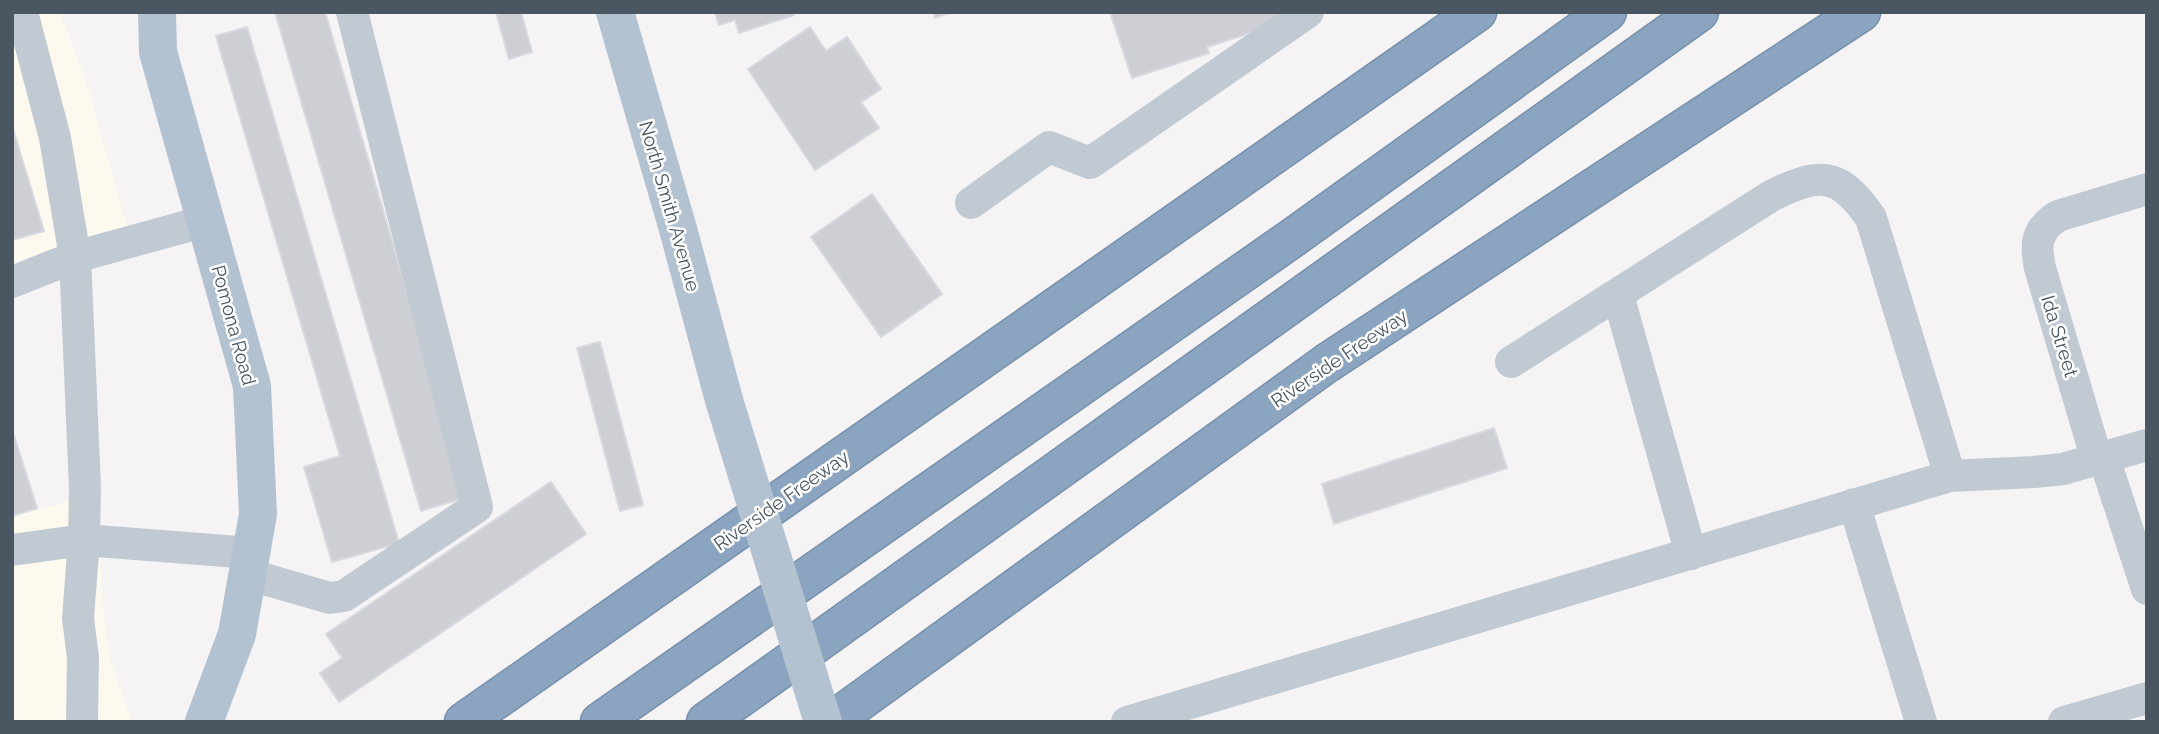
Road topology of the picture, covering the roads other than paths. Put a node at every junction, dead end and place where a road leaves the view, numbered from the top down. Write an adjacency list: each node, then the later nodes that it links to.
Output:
1 (22, 12): 13 (street)
2 (157, 12): 12 (main road, Pomona Road)
3 (352, 12): 24 (street)
4 (615, 12): 32 (main road, North Smith Avenue, bridge)
5 (1308, 12): 11 (street)
6 (1477, 12): 29 (highway, Riverside Freeway)
7 (1607, 12): 30 (highway)
8 (1699, 12): 31 (highway)
9 (1861, 12): 33 (highway, Riverside Freeway)
10 (2147, 189): 18 (street, Ida Street)
11 (971, 203)
12 (206, 221): 13 (street); 24 (main road, Pomona Road)
13 (75, 257): 14 (street); 21 (street)
14 (12, 282)
15 (1618, 295): 16 (street); 19 (street); 23 (street)
16 (1511, 362)
17 (2147, 446): 18 (street)
18 (2097, 453): 19 (street); 25 (street, Ida Street)
19 (1950, 476): 20 (street)
20 (1854, 504): 23 (street); 35 (street)
21 (84, 540): 22 (street); 24 (street); 27 (street)
22 (12, 550)
23 (1691, 554): 34 (street)
24 (249, 564): 28 (main road, Pomona Road)
25 (2147, 589)
26 (2147, 698): 36 (street)
27 (82, 722)
28 (204, 722)
29 (464, 722)
30 (600, 722)
31 (706, 722)
32 (823, 722)
33 (831, 722)
34 (1126, 722)
35 (1921, 722)
36 (2064, 722)

